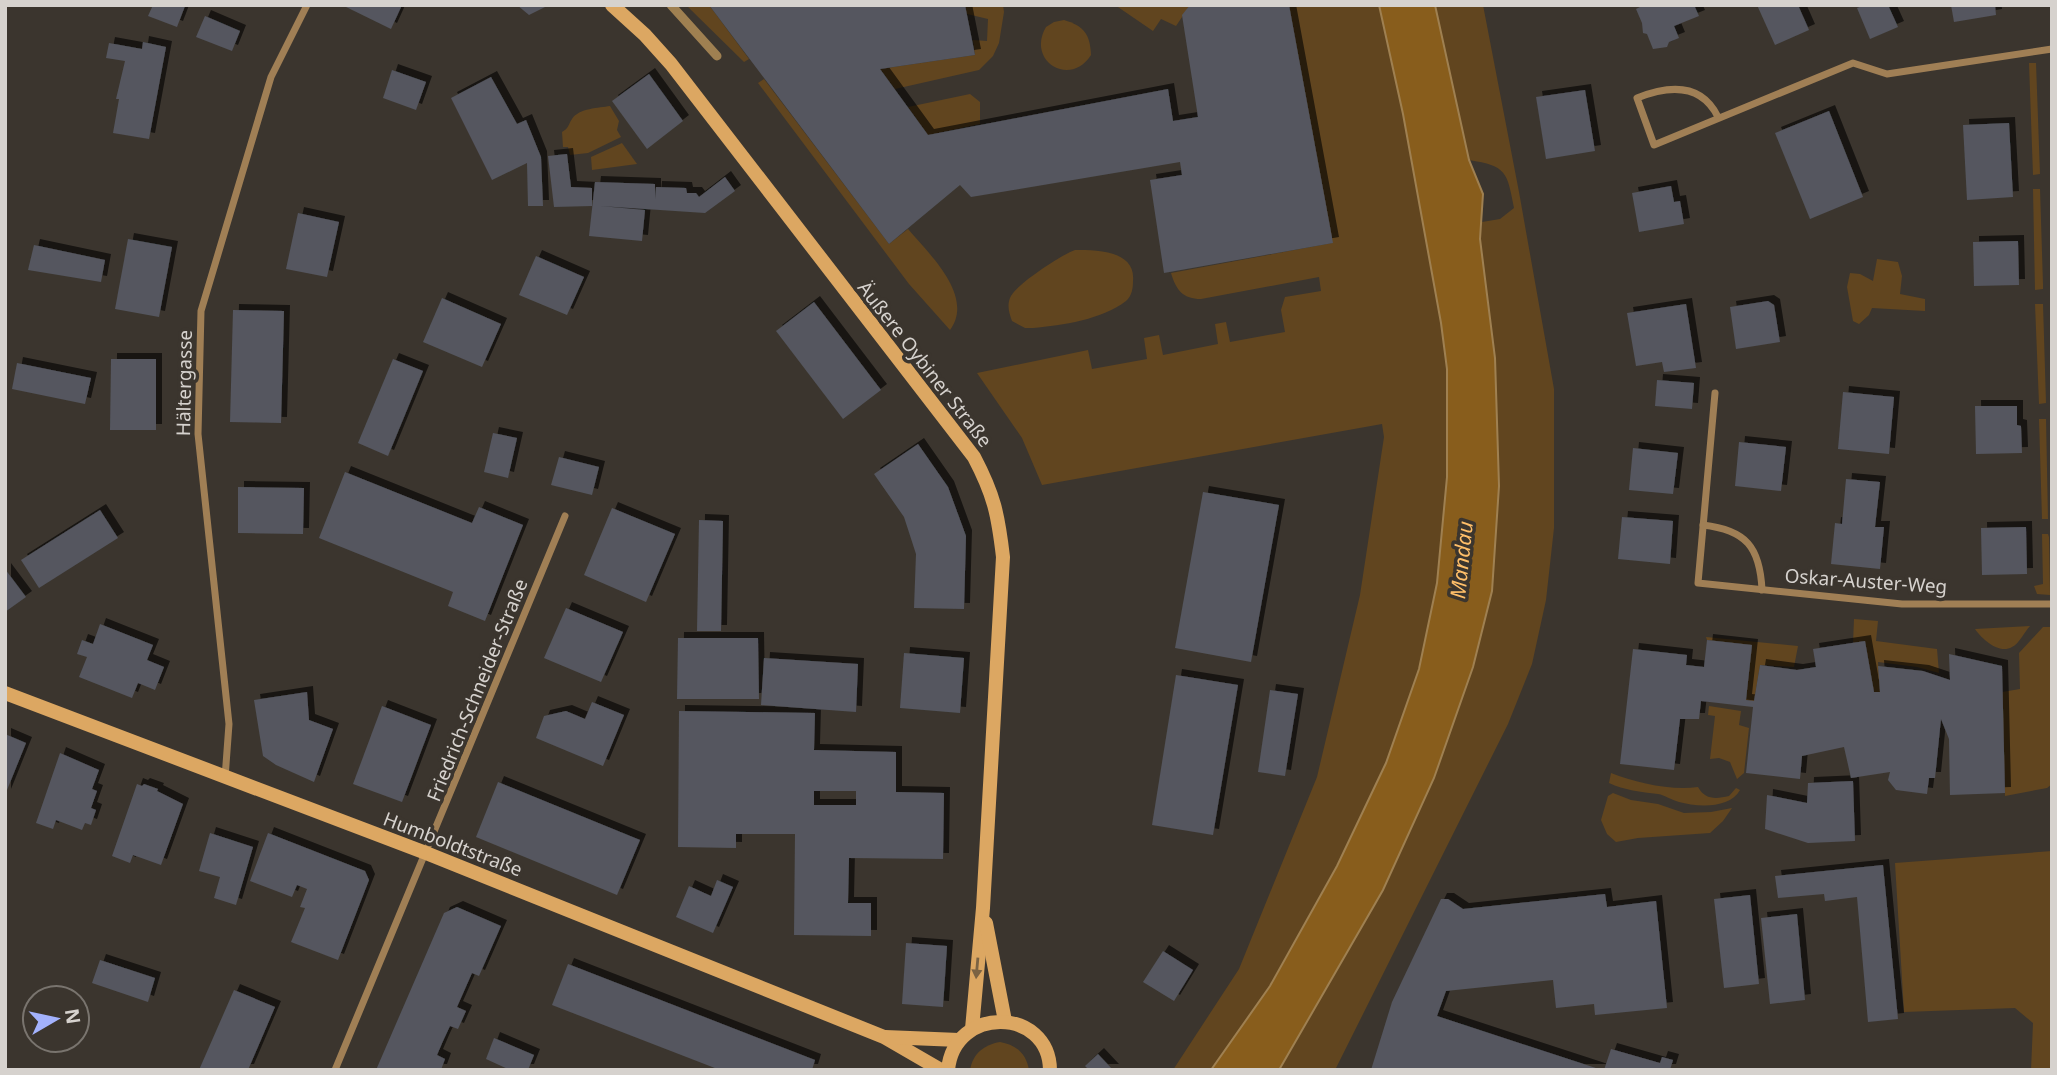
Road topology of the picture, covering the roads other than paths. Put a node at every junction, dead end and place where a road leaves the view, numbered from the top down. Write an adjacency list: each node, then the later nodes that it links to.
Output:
1 (307, 5): 11 (street, Hältergasse)
2 (612, 5): 13 (street, Äußere Oybiner Straße)
3 (2052, 49): 4 (street)
4 (1718, 117): 4 (street)
5 (1715, 393): 7 (street, Oskar-Auster-Weg)
6 (565, 516): 12 (street, Friedrich-Schneider-Straße)
7 (1703, 525): 8 (street, Oskar-Auster-Weg); 8 (street, Oskar-Auster-Weg)
8 (1762, 590): 9 (street, Oskar-Auster-Weg)
9 (2052, 604)
10 (5, 693): 11 (street, Humboldtstraße)
11 (225, 778): 12 (street, Humboldtstraße)
12 (426, 853): 16 (street, Humboldtstraße); 19 (street, Friedrich-Schneider-Straße)
13 (983, 908): 14 (street, Äußere Oybiner Straße); 15 (street, Äußere Oybiner Straße, one-way to 15)
14 (1005, 1021): 15 (street); 18 (street)
15 (972, 1029): 17 (street)
16 (884, 1037): 17 (street, Humboldtstraße); 20 (street, Humboldtstraße)
17 (959, 1040): 21 (street)
18 (1051, 1068)
19 (335, 1070)
20 (941, 1070)
21 (948, 1070)

